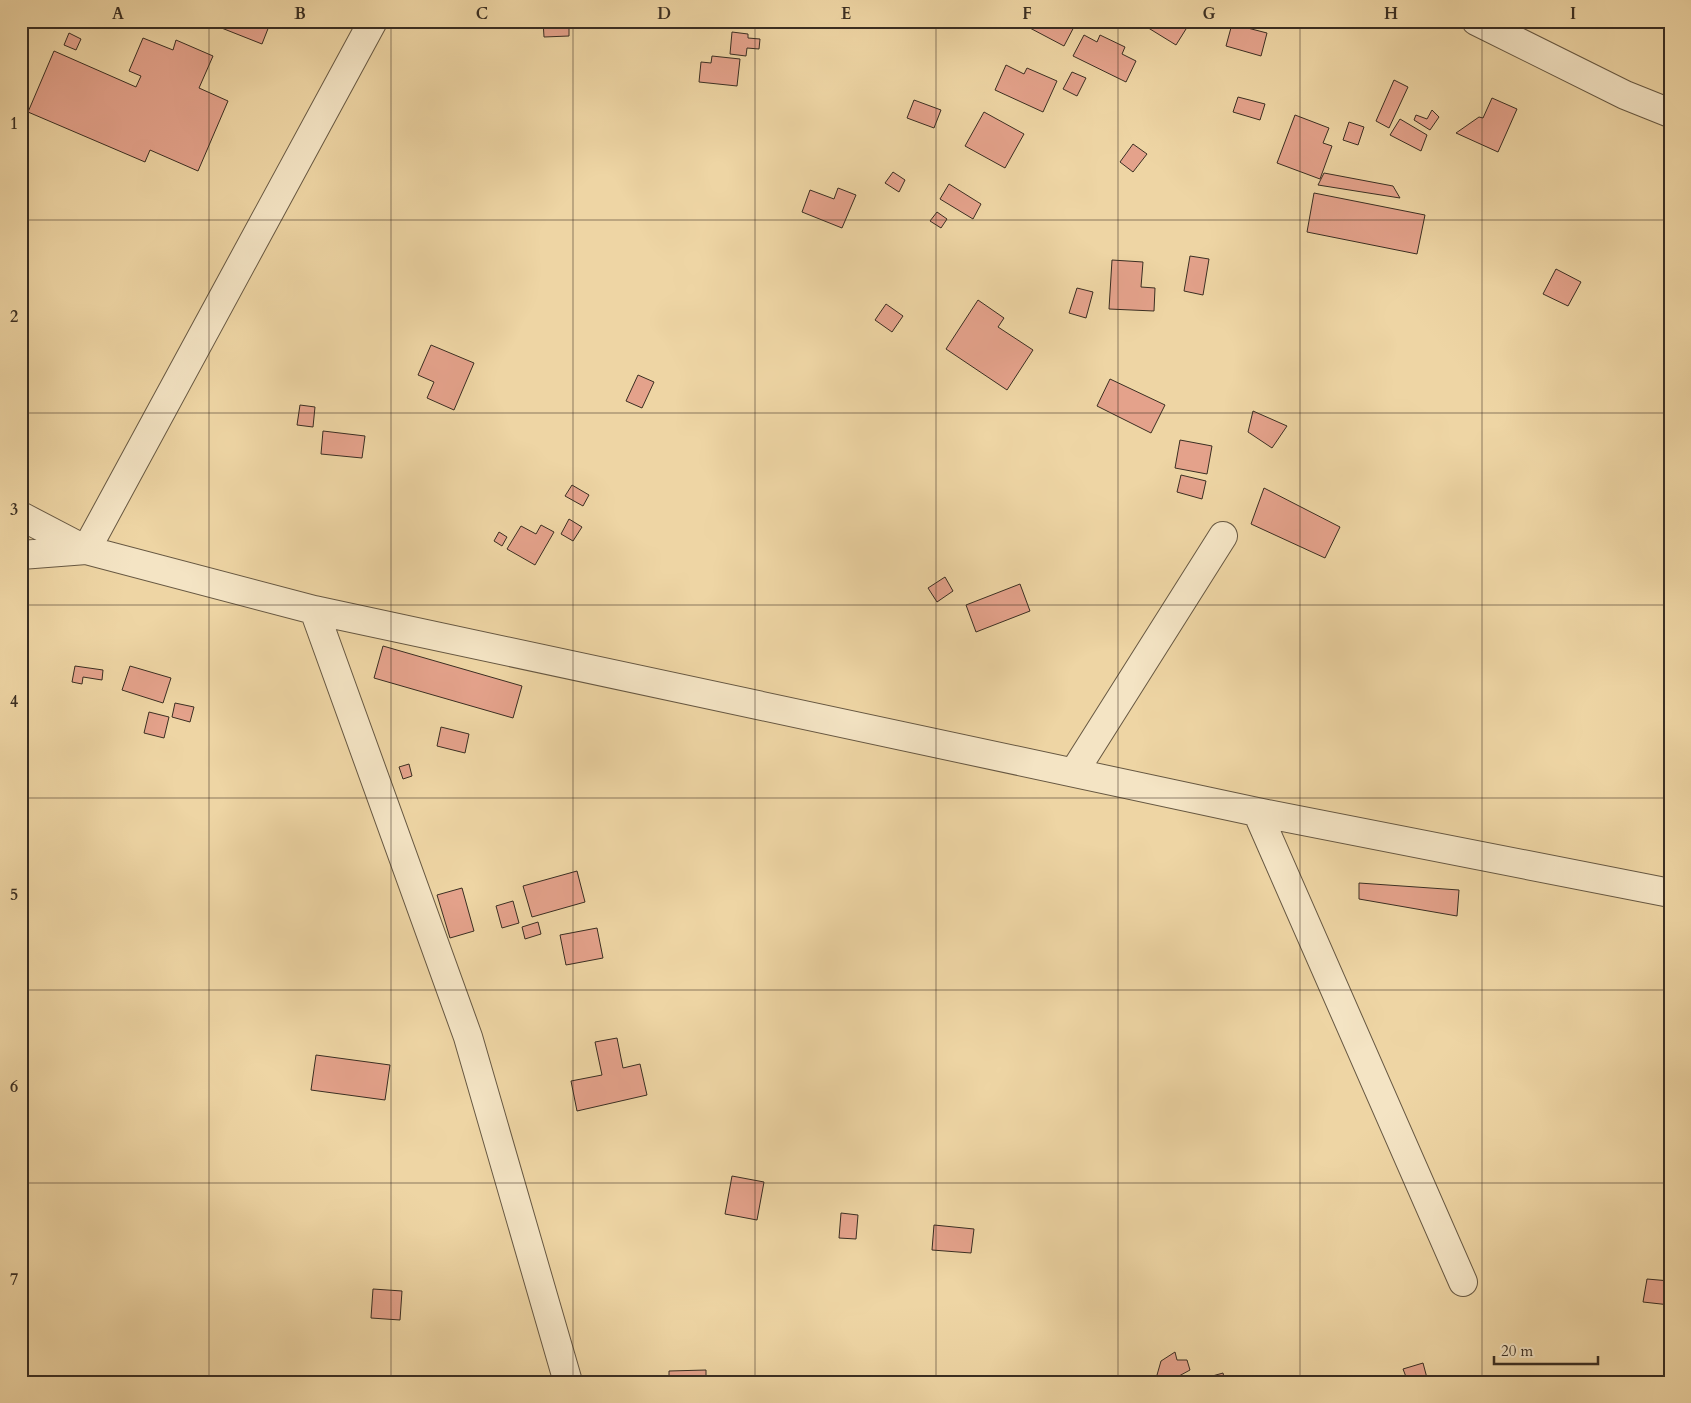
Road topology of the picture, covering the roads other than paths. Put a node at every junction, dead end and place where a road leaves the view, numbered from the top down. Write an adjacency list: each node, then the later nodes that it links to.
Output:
1 (373, 21): 6 (street)
2 (1476, 21): 3 (street)
3 (1670, 114)
4 (21, 516): 6 (street)
5 (1223, 536): 9 (street)
6 (86, 550): 7 (street); 8 (street)
7 (21, 555)
8 (314, 610): 9 (street); 13 (street)
9 (1074, 772): 10 (street)
10 (1257, 812): 11 (street); 12 (street)
11 (1670, 893)
12 (1463, 1282)
13 (568, 1382)

